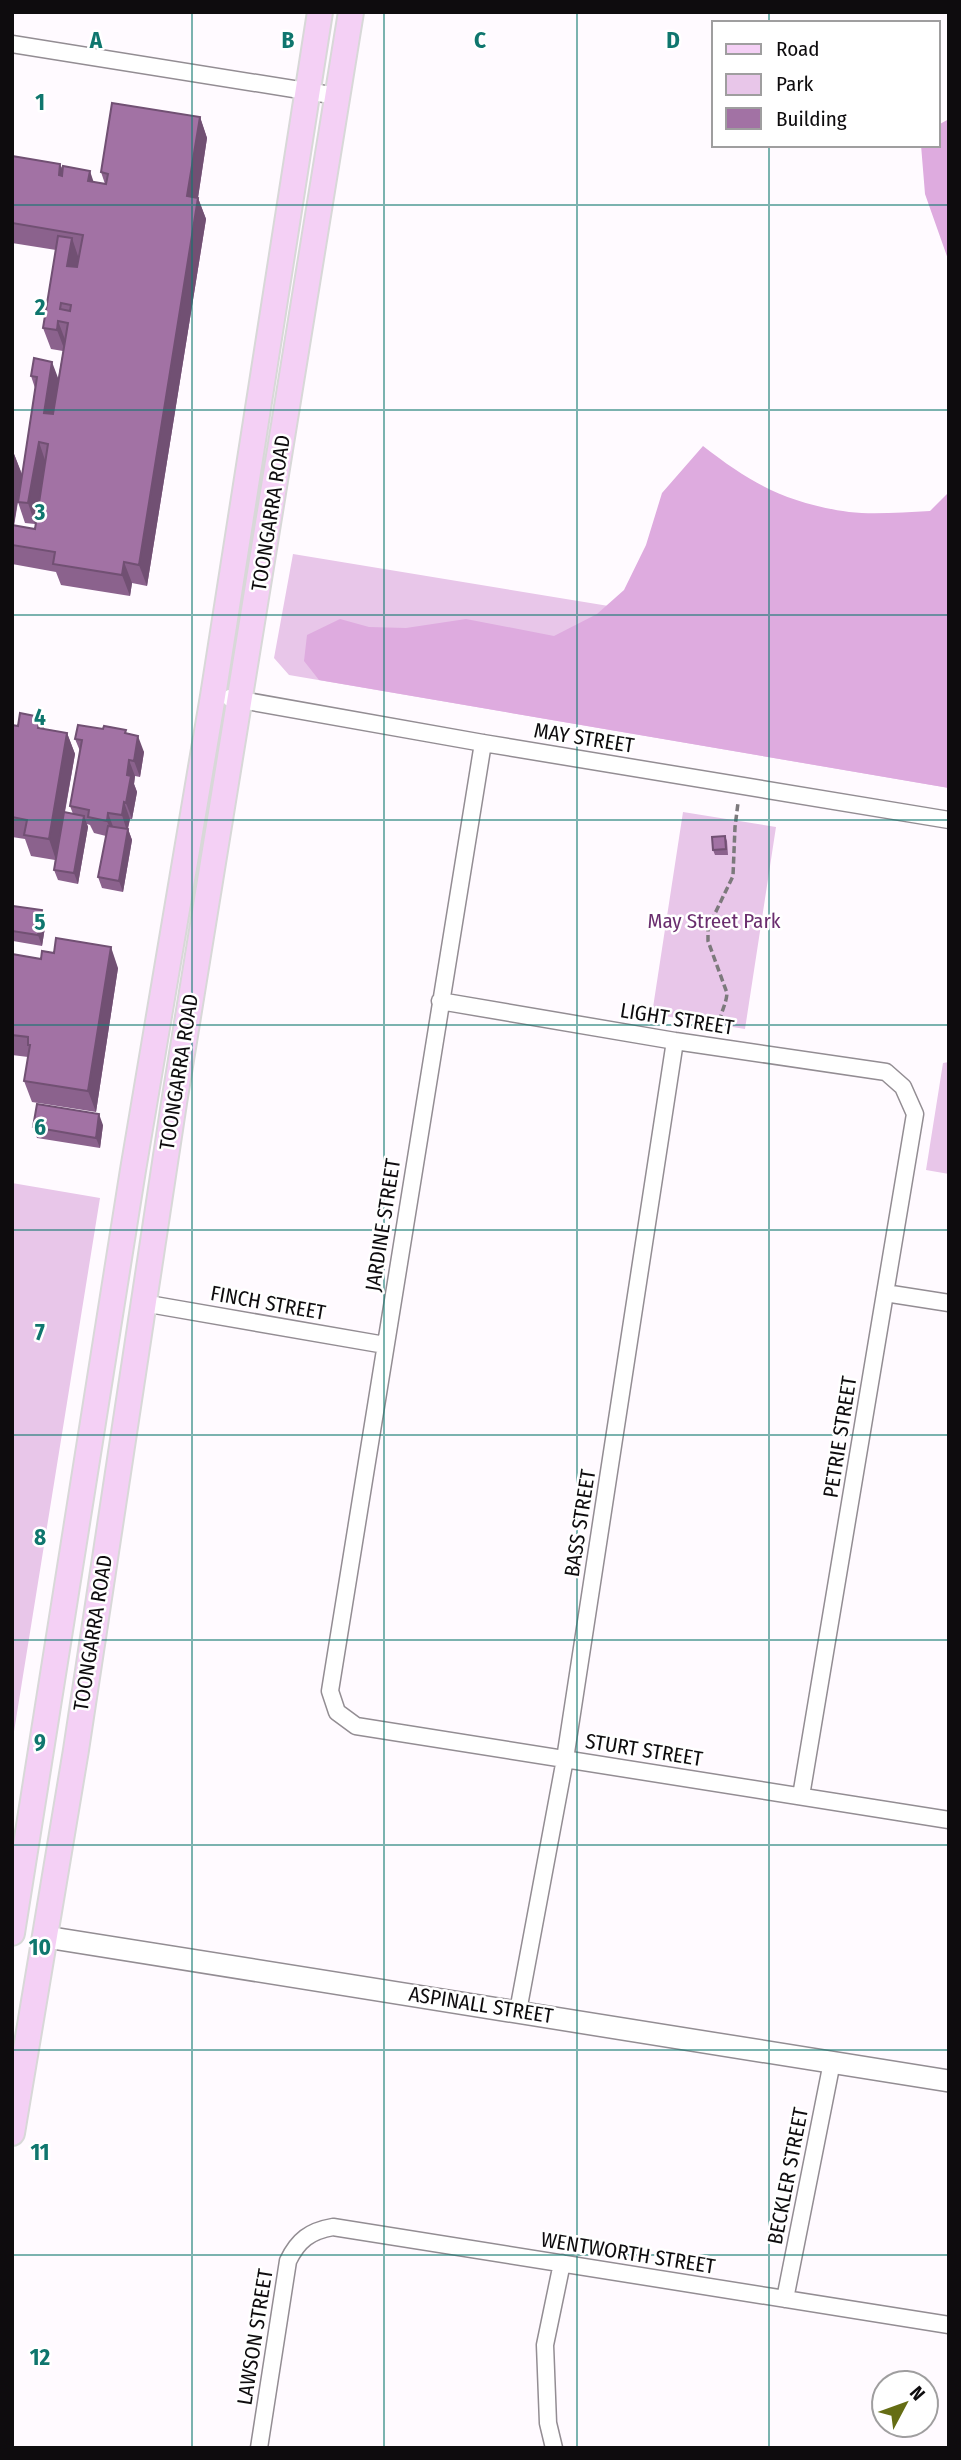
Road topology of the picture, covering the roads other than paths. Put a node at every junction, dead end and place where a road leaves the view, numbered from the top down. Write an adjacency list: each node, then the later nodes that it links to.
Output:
1 (320, 12): 4 (main road, TOONGARRA ROAD)
2 (351, 12): 5 (main road, TOONGARRA ROAD)
3 (12, 44): 4 (street)
4 (309, 93): 5 (street); 6 (main road, TOONGARRA ROAD)
5 (337, 96): 7 (main road, TOONGARRA ROAD)
6 (213, 696): 7 (street, MAY STREET); 21 (main road, TOONGARRA ROAD)
7 (241, 700): 8 (street, MAY STREET); 14 (main road, TOONGARRA ROAD)
8 (483, 743): 9 (street, MAY STREET); 10 (street, JARDINE STREET)
9 (949, 820)
10 (440, 1001): 11 (street, LIGHT STREET); 16 (street, JARDINE STREET)
11 (675, 1041): 12 (street, LIGHT STREET); 18 (street, BASS STREET)
12 (903, 1087): 13 (street, PETRIE STREET)
13 (885, 1293): 15 (street); 19 (street, PETRIE STREET)
14 (143, 1303): 16 (street, FINCH STREET); 22 (main road, TOONGARRA ROAD)
15 (949, 1303)
16 (385, 1345): 17 (street, JARDINE STREET)
17 (337, 1712): 18 (street, STURT STREET)
18 (565, 1759): 19 (street, STURT STREET); 23 (street, BASS STREET)
19 (801, 1796): 20 (street, STURT STREET)
20 (949, 1819)
21 (12, 1932): 22 (main road, ASPINALL STREET)
22 (46, 1937): 23 (main road, ASPINALL STREET); 26 (main road, TOONGARRA ROAD)
23 (518, 2011): 24 (main road, ASPINALL STREET)
24 (832, 2062): 25 (main road, ASPINALL STREET); 29 (street, BECKLER STREET)
25 (949, 2081)
26 (12, 2133)
27 (303, 2237): 28 (street, WENTWORTH STREET); 31 (street, LAWSON STREET)
28 (562, 2263): 29 (street, WENTWORTH STREET); 32 (street)
29 (785, 2299): 30 (street, WENTWORTH STREET)
30 (949, 2325)
31 (259, 2448)
32 (554, 2448)

